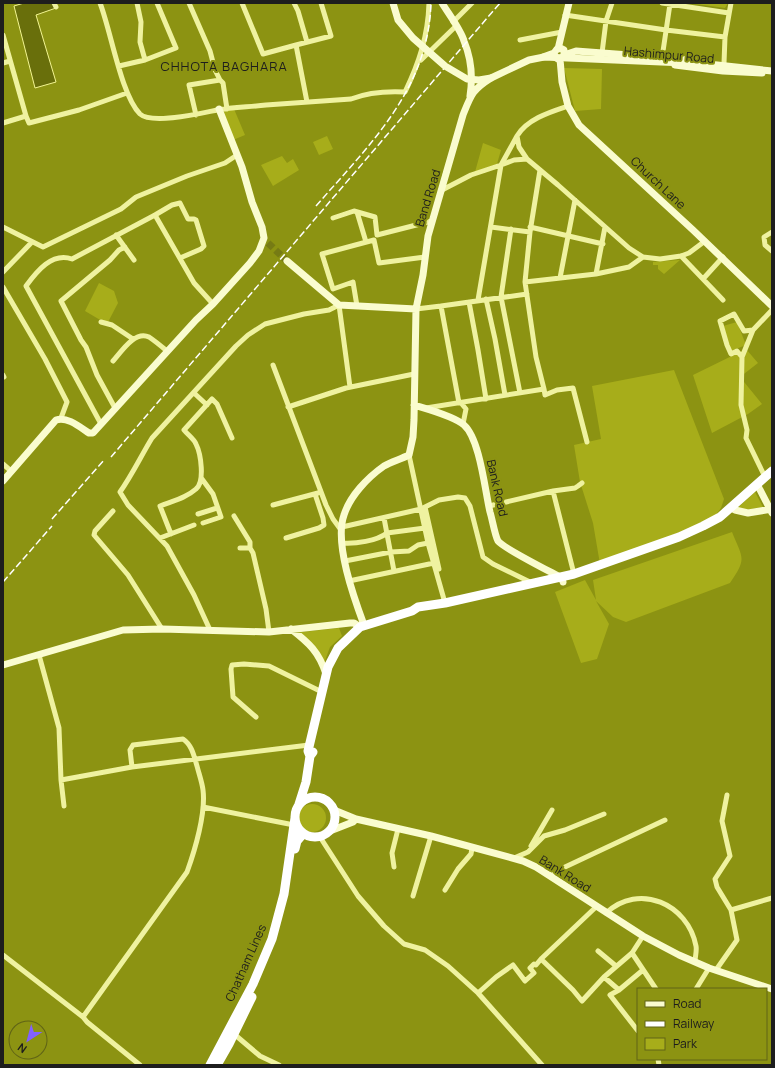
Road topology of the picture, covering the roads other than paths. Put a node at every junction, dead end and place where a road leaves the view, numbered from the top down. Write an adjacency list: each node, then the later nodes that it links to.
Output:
1 (100, 3): 37 (street)
2 (137, 3): 32 (street)
3 (157, 3): 32 (street)
4 (189, 3): 39 (street)
5 (242, 3): 27 (street)
6 (294, 3): 26 (street)
7 (321, 3): 26 (street)
8 (393, 3): 38 (street, bridge)
9 (428, 3): 42 (street)
10 (442, 3): 20 (street)
11 (472, 3): 20 (street)
12 (569, 3): 18 (street)
13 (612, 3): 19 (street)
14 (663, 3): 16 (street)
15 (731, 3): 17 (street)
16 (670, 4): 17 (street); 21 (street)
17 (729, 13): 24 (street)
18 (565, 15): 19 (street); 22 (street)
19 (606, 21): 21 (street); 29 (street)
20 (454, 24): 33 (street); 41 (street)
21 (666, 30): 24 (street); 31 (street)
22 (562, 32): 25 (street); 28 (street)
23 (3, 35): 34 (street)
24 (725, 38): 36 (street)
25 (520, 40)
26 (307, 42): 27 (street)
27 (296, 45): 42 (street)
28 (556, 51): 30 (street); 41 (street, Band Road)
29 (602, 53): 30 (street); 31 (street)
30 (562, 57): 38 (street, Hashimpur Road); 43 (street, Church Lane)
31 (662, 58): 36 (street)
32 (145, 60): 37 (street)
33 (421, 60)
34 (10, 61): 35 (street); 46 (street)
35 (3, 63)
36 (724, 63): 38 (street)
37 (119, 66): 40 (street)
38 (772, 71)
39 (220, 80): 44 (street); 45 (street)
40 (127, 93): 45 (street); 46 (street)
41 (470, 97): 53 (street, Band Road)
42 (308, 102): 44 (street)
43 (568, 106): 48 (street); 68 (street, Church Lane)
44 (223, 109): 45 (street); 49 (street)
45 (196, 115)
46 (26, 116): 47 (street)
47 (3, 123)
48 (517, 136): 50 (street); 51 (street)
49 (237, 155): 60 (street); 69 (street)
50 (527, 159): 51 (street); 52 (street)
51 (501, 165): 53 (street); 61 (street)
52 (540, 170): 54 (street); 64 (street)
53 (442, 190): 58 (street, Band Road)
54 (576, 200): 62 (street); 67 (street)
55 (357, 212): 57 (street); 58 (street); 70 (street)
56 (155, 215): 66 (street); 78 (street); 78 (street)
57 (333, 218)
58 (432, 221): 79 (street, Band Road)
59 (3, 227): 69 (street)
60 (262, 227): 71 (street); 94 (street)
61 (491, 227): 63 (street); 91 (street)
62 (605, 227): 72 (street); 76 (street)
63 (511, 229): 64 (street); 89 (street)
64 (530, 229): 67 (street); 86 (street)
65 (772, 232): 74 (street)
66 (116, 235): 73 (street); 122 (street)
67 (567, 235): 72 (street); 84 (street)
68 (705, 241): 75 (street); 77 (street, Church Lane)
69 (32, 242): 82 (street)
70 (366, 242): 79 (street); 96 (street)
71 (268, 243)
72 (603, 244): 83 (street)
73 (125, 247): 80 (street); 119 (street)
74 (772, 251)
75 (681, 256): 76 (street); 85 (street)
76 (643, 257): 83 (street)
77 (722, 257): 85 (street); 98 (street, Church Lane)
78 (180, 258): 94 (street)
79 (425, 258): 99 (street, Band Road)
80 (134, 260)
81 (288, 261): 95 (street)
82 (3, 272)
83 (596, 274): 84 (street)
84 (560, 278): 86 (street)
85 (702, 279): 92 (street)
86 (525, 282): 88 (street)
87 (3, 287): 121 (street)
88 (527, 294): 89 (street); 110 (street)
89 (501, 297): 90 (street); 112 (street)
90 (486, 299): 91 (street); 113 (street)
91 (478, 300): 93 (street)
92 (723, 300)
93 (469, 302): 97 (street); 114 (street)
94 (213, 304): 104 (street)
95 (339, 305): 96 (street); 109 (street); 111 (street)
96 (357, 306): 99 (street)
97 (441, 306): 99 (street); 115 (street)
98 (772, 306)
99 (416, 309): 108 (street, Band Road)
100 (772, 310): 102 (street)
101 (100, 322): 103 (street)
102 (753, 330): 105 (street); 105 (street)
103 (133, 340): 104 (street); 106 (street)
104 (168, 351): 119 (street)
105 (742, 357): 129 (street)
106 (114, 361)
107 (273, 365): 118 (street)
108 (414, 374): 109 (street); 117 (street, Band Road)
109 (350, 387): 118 (street)
110 (544, 389): 112 (street); 125 (street)
111 (194, 393): 116 (street); 152 (street)
112 (520, 393): 113 (street)
113 (505, 396): 114 (street)
114 (486, 399): 115 (street)
115 (460, 403): 120 (street); 123 (street)
116 (207, 405): 124 (street); 130 (street)
117 (414, 405): 120 (street); 126 (street, Band Road)
118 (288, 407): 135 (street)
119 (115, 408): 122 (street)
120 (425, 408): 123 (street)
121 (61, 418): 122 (street); 128 (street)
122 (101, 424)
123 (463, 424): 137 (street, Bank Road)
124 (232, 438)
125 (587, 442)
126 (409, 455): 139 (street); 149 (street)
127 (3, 464): 128 (street)
128 (12, 471): 131 (street)
129 (770, 475): 133 (highway)
130 (202, 479): 138 (street); 151 (street)
131 (3, 481)
132 (582, 483): 134 (street)
133 (758, 486): 140 (highway); 142 (street); 162 (highway)
134 (553, 491): 137 (street); 162 (street)
135 (318, 493): 136 (street); 149 (street); 153 (street)
136 (273, 505)
137 (489, 506): 163 (street, Bank Road)
138 (218, 508): 143 (street); 146 (street)
139 (423, 508): 145 (street); 148 (street); 165 (street); 166 (street)
140 (735, 510): 142 (street); 163 (highway)
141 (113, 511): 170 (street)
142 (771, 511)
143 (198, 514)
144 (234, 516): 157 (street)
145 (384, 518): 149 (street); 150 (street)
146 (202, 523)
147 (194, 525): 151 (street)
148 (425, 528): 150 (street); 155 (street)
149 (342, 529): 154 (street)
150 (387, 533): 154 (street); 158 (street)
151 (171, 534): 152 (street)
152 (160, 538): 172 (street)
153 (286, 538)
154 (342, 543): 159 (street)
155 (428, 543): 158 (street); 160 (street)
156 (240, 548): 157 (street)
157 (250, 548): 173 (street)
158 (391, 552): 159 (street); 161 (street)
159 (345, 561): 164 (street)
160 (434, 563): 161 (street); 167 (street)
161 (394, 571): 164 (street)
162 (574, 574): 163 (highway)
163 (563, 580): 165 (highway); 168 (highway)
164 (349, 581): 169 (street)
165 (534, 584): 167 (highway)
166 (444, 588)
167 (445, 603): 168 (highway)
168 (412, 611): 169 (highway)
169 (362, 626): 171 (street); 175 (highway)
170 (162, 629): 172 (street); 174 (street)
171 (291, 629): 173 (street); 177 (street)
172 (210, 630): 173 (street)
173 (269, 632)
174 (39, 655): 176 (street); 184 (street)
175 (331, 664): 177 (highway, Chatham Lines); 181 (highway, Chatham Lines)
176 (3, 665)
177 (327, 675): 178 (highway, Chatham Lines)
178 (322, 692): 179 (street); 180 (highway, Chatham Lines)
179 (256, 717)
180 (310, 745): 181 (highway, Chatham Lines); 182 (street)
181 (310, 756): 186 (highway, Chatham Lines)
182 (195, 759): 183 (street); 183 (street); 188 (street)
183 (132, 767): 184 (street)
184 (61, 780): 187 (street)
185 (727, 795): 209 (street)
186 (300, 804): 189 (highway); 194 (highway, Chatham Lines)
187 (64, 806)
188 (202, 807): 194 (street); 226 (street)
189 (334, 810): 192 (street, Bank Road); 196 (highway)
190 (552, 810): 201 (street)
191 (604, 814): 201 (street)
192 (356, 819): 195 (street, Bank Road); 196 (street)
193 (665, 820): 204 (street)
194 (294, 822): 197 (highway); 230 (highway, Chatham Lines)
195 (398, 829): 198 (street, Bank Road); 203 (street)
196 (330, 831): 199 (highway)
197 (303, 834): 199 (highway); 228 (highway, Chatham Lines)
198 (431, 836): 200 (street, Bank Road); 206 (street)
199 (320, 837): 225 (street)
200 (472, 848): 202 (street, Bank Road); 205 (street)
201 (528, 852): 202 (street)
202 (513, 859): 204 (street, Bank Road)
203 (394, 867)
204 (548, 875): 208 (street, Bank Road)
205 (444, 890)
206 (413, 896)
207 (772, 898): 209 (street)
208 (597, 906): 210 (street, Bank Road); 215 (street)
209 (731, 910): 218 (street)
210 (606, 913): 211 (street, Bank Road); 216 (street)
211 (643, 936): 213 (street); 216 (street, Bank Road)
212 (598, 951): 217 (street)
213 (632, 953): 217 (street); 219 (street)
214 (3, 955): 226 (street)
215 (541, 959): 220 (street); 225 (street)
216 (695, 962): 218 (street, Bank Road)
217 (616, 966): 220 (street)
218 (713, 969): 222 (street); 223 (street, Bank Road)
219 (643, 970): 221 (street); 224 (street)
220 (604, 977): 224 (street)
221 (655, 988)
222 (697, 988)
223 (764, 988)
224 (619, 990): 227 (street)
225 (478, 993): 233 (street)
226 (83, 1017): 229 (street)
227 (637, 1030)
228 (234, 1034): 231 (highway, Chatham Lines); 232 (street)
229 (140, 1065)
230 (210, 1065)
231 (217, 1065)
232 (279, 1065)
233 (542, 1065)

